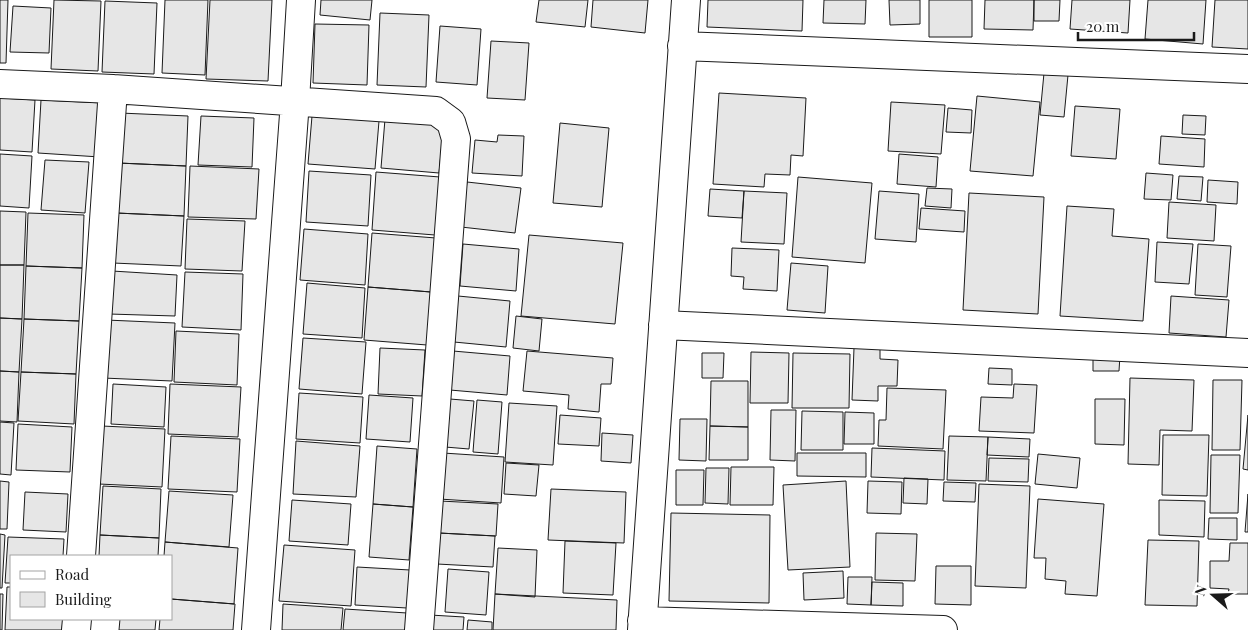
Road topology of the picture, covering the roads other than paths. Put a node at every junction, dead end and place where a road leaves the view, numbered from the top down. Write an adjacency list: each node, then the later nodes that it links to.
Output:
1 (301, 0): 7 (street)
2 (686, 0): 3 (street)
3 (682, 46): 4 (street); 8 (street)
4 (1248, 69)
5 (0, 84): 6 (street)
6 (113, 89): 7 (street); 10 (street)
7 (295, 101): 12 (street); 13 (street)
8 (663, 324): 9 (street); 11 (street)
9 (1248, 353)
10 (81, 555)
11 (642, 625): 14 (street)
12 (256, 630)
13 (419, 630)
14 (943, 630)

